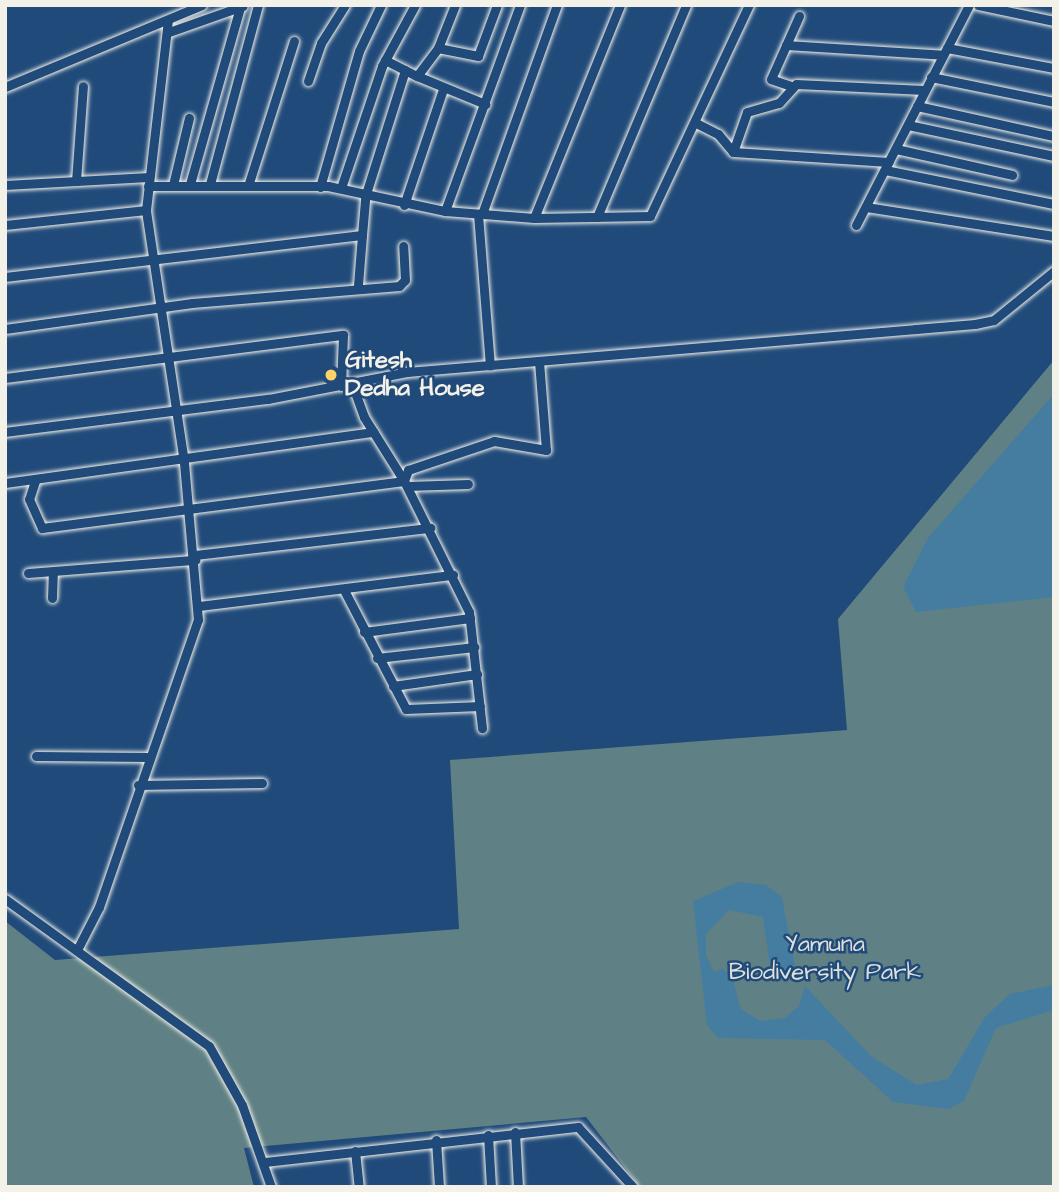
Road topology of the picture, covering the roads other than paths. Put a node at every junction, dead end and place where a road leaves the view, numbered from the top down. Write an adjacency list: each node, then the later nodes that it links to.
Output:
1 (202, 5): 17 (street)
2 (258, 5): 50 (street)
3 (345, 5): 29 (street)
4 (381, 5): 54 (street)
5 (415, 5): 24 (street)
6 (455, 5): 22 (street)
7 (497, 5): 22 (street)
8 (520, 5): 36 (street)
9 (557, 5): 62 (street)
10 (620, 5): 64 (street)
11 (686, 5): 63 (street)
12 (749, 5): 39 (street)
13 (968, 5): 23 (street)
14 (978, 5): 18 (street)
15 (242, 6): 19 (street); 49 (street)
16 (799, 16): 21 (street)
17 (168, 20): 19 (street); 32 (street)
18 (1054, 21)
19 (169, 32): 48 (street)
20 (294, 41): 53 (street)
21 (786, 46): 23 (street); 31 (street)
22 (438, 48): 27 (street)
23 (945, 51): 25 (street); 28 (street)
24 (385, 60): 26 (street); 55 (street)
25 (1054, 68)
26 (405, 70): 27 (street); 56 (street)
27 (417, 76): 33 (street)
28 (931, 77): 34 (street); 35 (street)
29 (308, 81)
30 (83, 86): 47 (street)
31 (791, 86): 34 (street); 43 (street)
32 (5, 88)
33 (443, 89): 36 (street); 58 (street)
34 (924, 90): 37 (street)
35 (1054, 102)
36 (485, 104): 61 (street)
37 (917, 106): 40 (street); 41 (street)
38 (189, 118): 52 (street)
39 (696, 123): 43 (street); 63 (street)
40 (908, 125): 42 (street); 44 (street)
41 (1054, 136)
42 (896, 149): 45 (street); 46 (street)
43 (733, 152): 45 (street)
44 (1054, 156)
45 (887, 166): 57 (street); 59 (street)
46 (1012, 175)
47 (76, 181): 48 (street); 51 (street)
48 (148, 182): 52 (street); 60 (street)
49 (190, 184): 50 (street); 52 (street)
50 (210, 184): 53 (street)
51 (5, 185)
52 (173, 185)
53 (248, 187): 54 (street)
54 (320, 187): 55 (street)
55 (341, 188): 56 (street)
56 (365, 197): 58 (street); 67 (street)
57 (1054, 204)
58 (404, 205): 61 (street)
59 (866, 207): 66 (street); 68 (street)
60 (146, 210): 65 (street); 70 (street)
61 (446, 211): 62 (street)
62 (480, 214): 64 (street); 78 (street)
63 (597, 217): 64 (street)
64 (534, 218)
65 (5, 225)
66 (856, 225)
67 (362, 235): 70 (street); 73 (street)
68 (1054, 236)
69 (403, 246): 73 (street)
70 (154, 259): 72 (street); 74 (street)
71 (1054, 271): 77 (street)
72 (5, 277)
73 (358, 285): 74 (street)
74 (159, 310): 75 (street); 76 (street)
75 (5, 329)
76 (165, 359): 79 (street); 81 (street); 82 (street)
77 (539, 361): 78 (street); 88 (street)
78 (490, 366): 80 (street)
79 (5, 378)
80 (352, 384): 81 (street); 84 (street)
81 (341, 386): 82 (street)
82 (176, 409): 83 (street); 85 (street)
83 (5, 432)
84 (373, 432): 85 (street); 88 (street)
85 (184, 462): 86 (street); 90 (street)
86 (35, 481): 87 (street); 90 (street)
87 (5, 483)
88 (406, 483): 89 (street); 90 (street); 91 (street)
89 (468, 484)
90 (189, 511): 92 (street)
91 (430, 528): 92 (street); 95 (street)
92 (195, 558): 93 (street); 98 (street)
93 (53, 572): 94 (street); 97 (street)
94 (29, 573)
95 (453, 575): 96 (street); 99 (street)
96 (345, 592): 98 (street); 100 (street)
97 (52, 598)
98 (199, 606): 108 (street)
99 (470, 618): 100 (street); 101 (street)
100 (364, 632): 102 (street)
101 (474, 647): 102 (street); 103 (street)
102 (377, 658): 104 (street)
103 (477, 674): 104 (street); 105 (street)
104 (393, 686): 105 (street)
105 (480, 706): 106 (street)
106 (482, 728)
107 (36, 756): 108 (street)
108 (148, 757): 110 (street)
109 (262, 783): 110 (street)
110 (138, 785): 112 (street)
111 (5, 899): 112 (street)
112 (77, 950): 117 (street)
113 (514, 1132): 114 (street); 122 (street); 123 (street)
114 (488, 1135): 115 (street); 121 (street)
115 (436, 1140): 116 (street); 120 (street)
116 (355, 1151): 117 (street); 119 (street)
117 (265, 1162): 118 (street)
118 (271, 1187)
119 (359, 1187)
120 (439, 1187)
121 (491, 1187)
122 (518, 1187)
123 (633, 1187)

